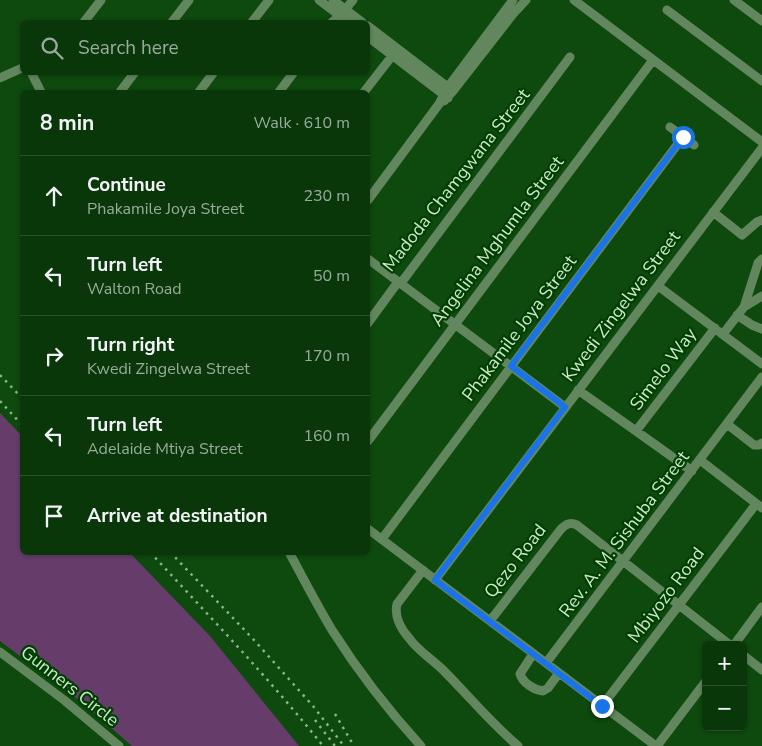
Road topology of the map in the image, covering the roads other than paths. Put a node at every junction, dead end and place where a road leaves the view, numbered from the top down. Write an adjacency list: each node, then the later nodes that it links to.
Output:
1 (101, 0): 12 (street)
2 (189, 0): 13 (street)
3 (269, 0): 14 (street)
4 (319, 0): 10 (street)
5 (353, 0): 10 (street)
6 (513, 0): 36 (street)
7 (526, 0): 36 (street)
8 (574, 0): 23 (street)
9 (734, 0): 18 (street)
10 (340, 7): 15 (street); 16 (street); 17 (street)
11 (667, 10): 30 (street)
12 (86, 20)
13 (174, 20)
14 (254, 20)
15 (333, 20)
16 (347, 20)
17 (359, 20)
18 (762, 21)
19 (370, 28): 36 (street)
20 (370, 39): 21 (street)
21 (392, 56): 35 (street); 36 (street)
22 (570, 57): 47 (street, Madoda Chamgwana Street)
23 (653, 60): 39 (street); 53 (street, Angelina Mghumla Street)
24 (20, 69): 29 (street)
25 (33, 75): 31 (street)
26 (133, 75): 32 (street)
27 (212, 75): 33 (street)
28 (292, 75): 34 (street)
29 (0, 77)
30 (762, 81)
31 (40, 90)
32 (122, 90)
33 (200, 90)
34 (280, 90)
35 (366, 90)
36 (448, 93): 42 (street)
37 (670, 127): 38 (street)
38 (683, 137): 40 (street); 58 (street, Phakamile Joya Street)
39 (762, 142)
40 (694, 145)
41 (762, 148): 43 (street, Kwedi Zingelwa Street)
42 (370, 197)
43 (713, 212): 44 (street); 48 (street, Kwedi Zingelwa Street)
44 (762, 220)
45 (762, 259): 50 (street, Simelo Way)
46 (370, 261): 47 (street)
47 (399, 283): 52 (street, Madoda Chamgwana Street); 53 (street)
48 (658, 286): 54 (street); 60 (street, Kwedi Zingelwa Street)
49 (762, 296): 50 (street, Simelo Way)
50 (744, 307): 51 (street, Simelo Way)
51 (738, 315): 55 (street); 56 (street, Simelo Way)
52 (370, 319)
53 (455, 324): 58 (street); 64 (street, Angelina Mghumla Street)
54 (714, 328): 56 (street); 63 (street, Simelo Way)
55 (762, 329)
56 (723, 334): 57 (street)
57 (762, 364)
58 (511, 366): 61 (street); 70 (street, Phakamile Joya Street)
59 (762, 377): 62 (street, Rev. A. M. Sishuba Street)
60 (578, 390): 61 (street, Kwedi Zingelwa Street); 63 (street)
61 (565, 407): 74 (street, Kwedi Zingelwa Street)
62 (726, 424): 65 (street); 66 (street, Rev. A. M. Sishuba Street)
63 (636, 430): 67 (street)
64 (370, 438)
65 (762, 443)
66 (700, 460): 67 (street, Rev. A. M. Sishuba Street); 68 (street)
67 (692, 471): 72 (street, Rev. A. M. Sishuba Street)
68 (759, 506): 75 (street, Mbiyozo Road)
69 (370, 530): 70 (street)
70 (382, 539): 73 (street)
71 (291, 555): 89 (street)
72 (623, 562): 75 (street); 77 (street, Qezo Road); 83 (street, Rev. A. M. Sishuba Street)
73 (422, 570): 74 (street); 90 (street)
74 (435, 580): 77 (street)
75 (679, 605): 78 (street); 87 (street, Mbiyozo Road)
76 (762, 607): 79 (street)
77 (490, 621): 81 (street)
78 (727, 641)
79 (735, 641)
80 (0, 652): 88 (street, Gunners Circle)
81 (533, 654): 83 (street); 85 (street)
82 (747, 658): 84 (street)
83 (546, 664): 85 (street)
84 (762, 670)
85 (559, 673): 87 (street)
86 (703, 686): 91 (street)
87 (602, 706): 91 (street)
88 (119, 746)
89 (421, 746)
90 (518, 746)
91 (656, 746)

